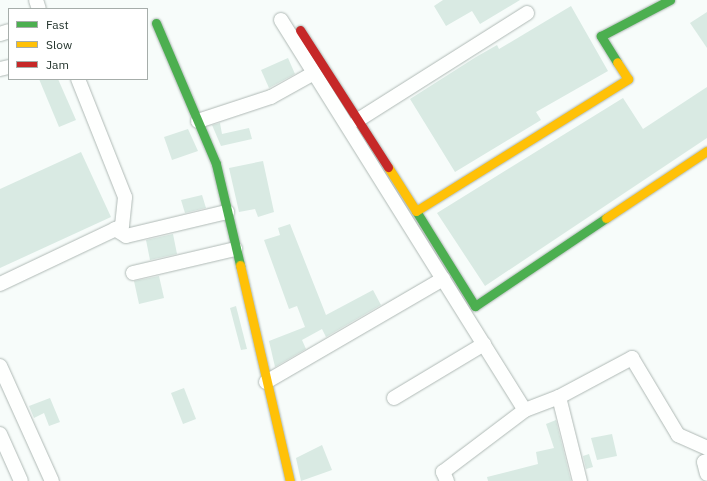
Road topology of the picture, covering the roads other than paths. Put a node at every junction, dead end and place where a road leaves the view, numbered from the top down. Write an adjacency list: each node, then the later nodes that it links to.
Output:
1 (670, 0): 11 (street)
2 (527, 13): 8 (street)
3 (281, 20): 6 (street)
4 (156, 23): 9 (street)
5 (300, 30): 8 (street)
6 (314, 73): 9 (street); 16 (street)
7 (78, 80): 13 (street)
8 (358, 120): 11 (street)
9 (198, 121): 12 (street)
10 (707, 151): 11 (street)
11 (416, 211)
12 (227, 212): 13 (street); 14 (street)
13 (115, 229): 17 (street)
14 (235, 249): 15 (street); 20 (street)
15 (133, 273)
16 (443, 279): 18 (street); 20 (street)
17 (0, 284)
18 (484, 344): 22 (street); 23 (street)
19 (0, 366): 30 (street)
20 (266, 382): 31 (street)
21 (559, 397): 23 (street); 25 (street); 33 (street)
22 (394, 398)
23 (525, 410): 32 (street)
24 (0, 434): 26 (street)
25 (707, 448)
26 (4, 453): 29 (street)
27 (707, 461): 28 (street)
28 (707, 474)
29 (21, 481)
30 (52, 481)
31 (290, 481)
32 (447, 481)
33 (580, 481)

